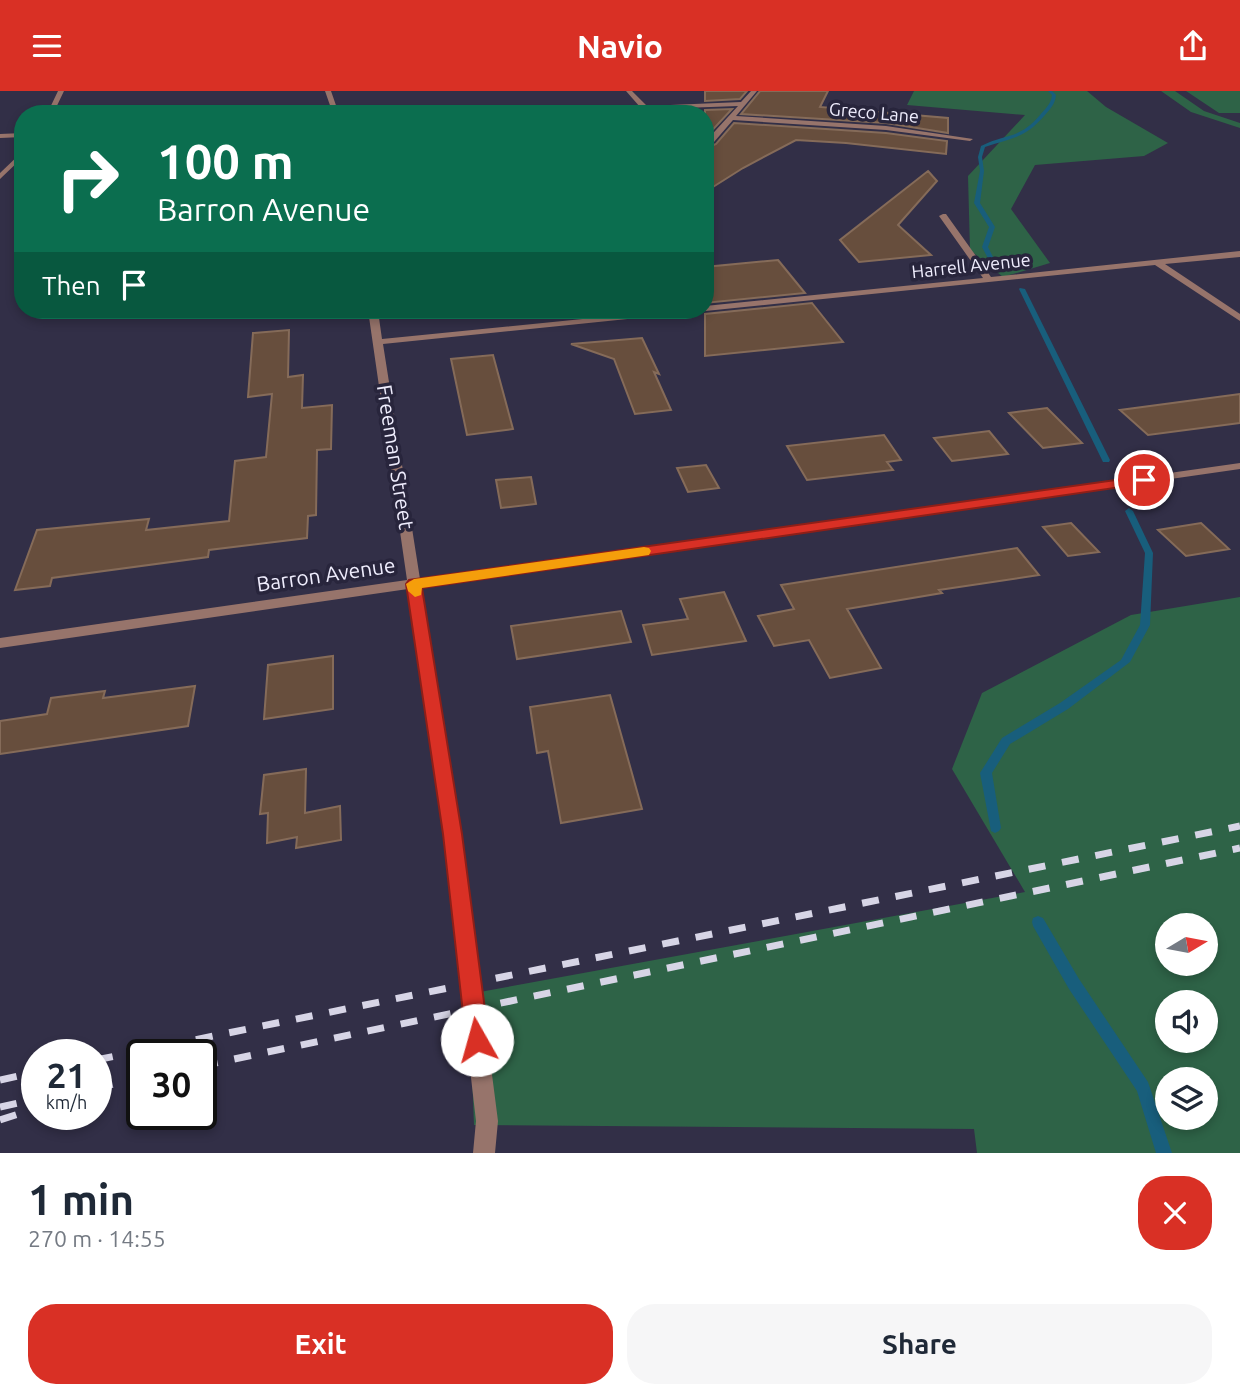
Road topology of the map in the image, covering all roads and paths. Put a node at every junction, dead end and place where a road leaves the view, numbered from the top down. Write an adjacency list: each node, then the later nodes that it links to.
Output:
1 (629, 91): 4 (street)
2 (754, 91): 3 (street)
3 (745, 104): 5 (street); 6 (street)
4 (642, 105)
5 (714, 105)
6 (733, 118): 7 (street); 8 (street, Greco Lane)
7 (714, 139)
8 (970, 139)
9 (14, 162): 10 (street)
10 (0, 177)
11 (943, 216): 14 (street)
12 (1240, 254): 13 (street, Harrell Avenue)
13 (1156, 262): 14 (street, Harrell Avenue); 16 (street)
14 (989, 280): 15 (street, Harrell Avenue)
15 (714, 308)
16 (1240, 318)
17 (378, 319): 19 (street, Freeman Street)
18 (607, 319): 19 (street)
19 (377, 342): 21 (street, Freeman Street)
20 (1240, 466): 21 (street, Barron Avenue)
21 (414, 584): 22 (street, Barron Avenue); 23 (street, Freeman Street)
22 (0, 643)
23 (484, 1153)

